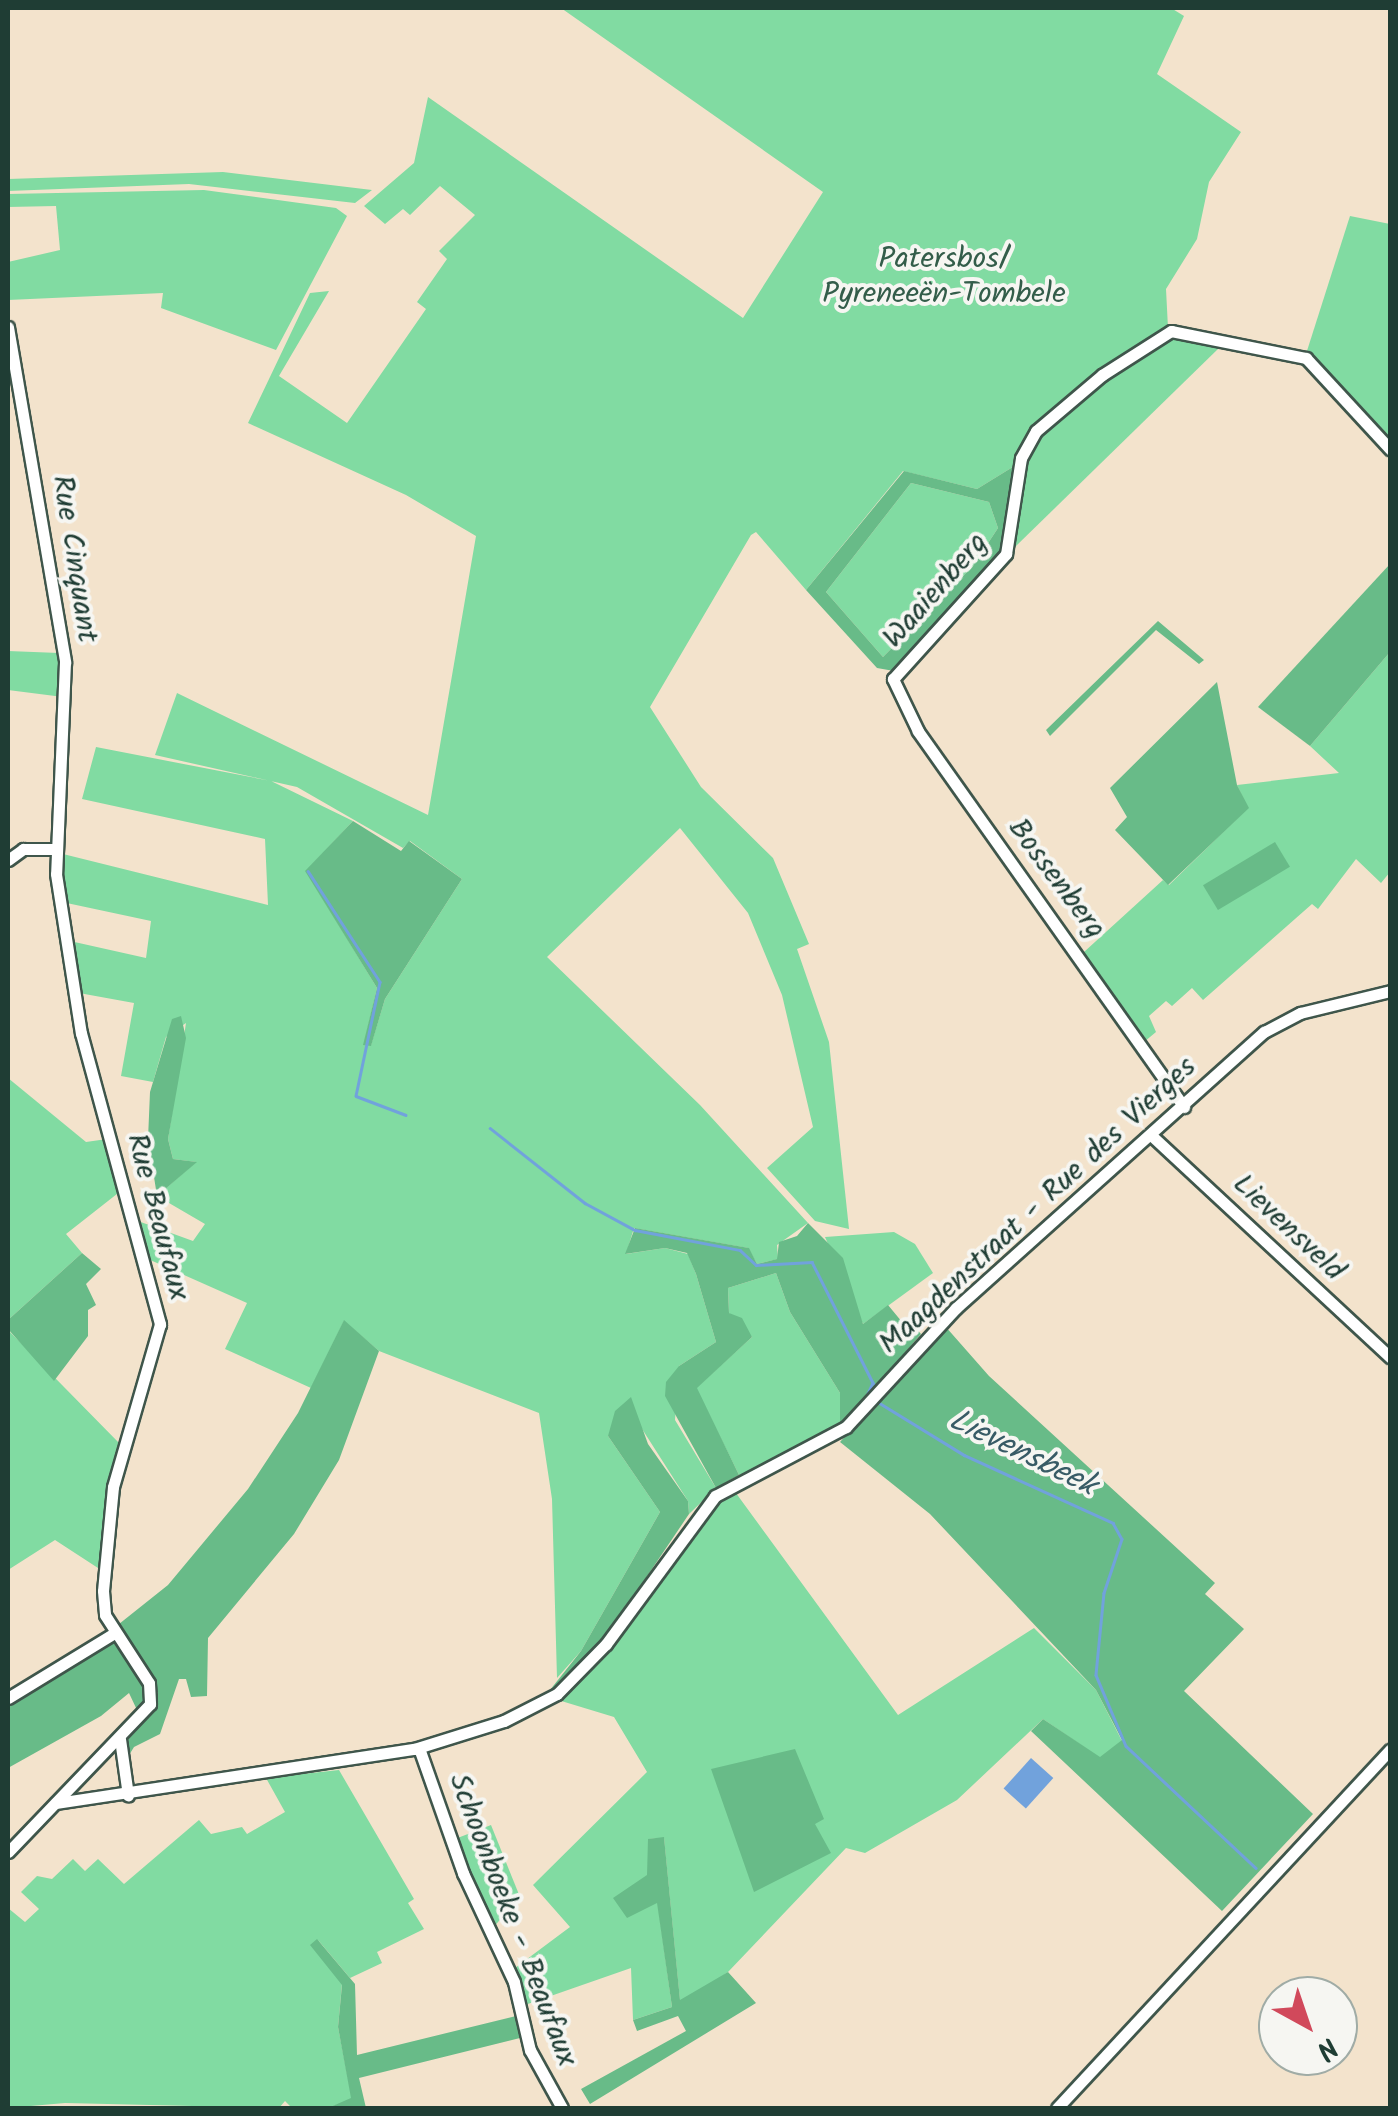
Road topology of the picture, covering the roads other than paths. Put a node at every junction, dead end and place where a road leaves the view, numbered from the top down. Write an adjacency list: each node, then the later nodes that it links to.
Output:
1 (8, 327): 4 (street, Rue Cinquant)
2 (1390, 450): 3 (street, Waaienberg)
3 (893, 679): 7 (street, Bossenberg)
4 (53, 849): 5 (street); 10 (street, Rue Beaufaux)
5 (8, 860)
6 (1390, 991): 7 (street, Maagdenstraat - Rue des Vierges)
7 (1184, 1107): 8 (street, Maagdenstraat - Rue des Vierges)
8 (1152, 1136): 9 (street, Lievensveld); 13 (street, Maagdenstraat - Rue des Vierges)
9 (1390, 1356)
10 (115, 1637): 11 (street); 12 (street, Rue Beaufaux)
11 (8, 1698)
12 (120, 1739): 15 (street); 16 (street, Rue Beaufaux)
13 (419, 1748): 15 (street, Maagdenstraat - Rue des Vierges); 18 (street, Schoonboeke - Beaufaux)
14 (1390, 1750): 19 (street)
15 (128, 1795): 16 (street)
16 (56, 1803): 17 (street, Rue Beaufaux)
17 (8, 1852)
18 (562, 2108)
19 (1057, 2108)

